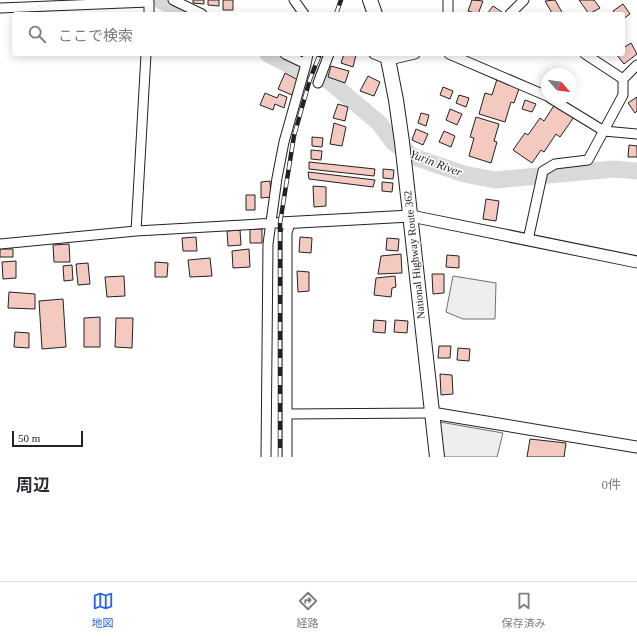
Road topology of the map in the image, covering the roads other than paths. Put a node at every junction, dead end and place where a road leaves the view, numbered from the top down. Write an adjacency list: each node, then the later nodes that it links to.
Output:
1 (173, 0): 9 (street)
2 (294, 0): 10 (street)
3 (370, 0): 11 (highway)
4 (448, 0): 12 (street)
5 (524, 0): 13 (street)
6 (150, 1): 7 (street); 8 (street)
7 (0, 8)
8 (149, 12)
9 (198, 12)
10 (303, 12)
11 (374, 12)
12 (448, 12)
13 (512, 12)
14 (146, 56): 31 (street)
15 (289, 56): 21 (street)
16 (308, 56): 21 (street)
17 (328, 56): 24 (street)
18 (455, 56): 25 (street)
19 (588, 56): 23 (street)
20 (388, 57): 29 (highway, National Highway Route 362)
21 (306, 64): 30 (street)
22 (637, 65): 23 (street)
23 (623, 79): 27 (street)
24 (318, 83)
25 (541, 93)
26 (560, 104): 27 (street)
27 (604, 131): 28 (street); 32 (street)
28 (637, 134)
29 (410, 216): 30 (street); 32 (street); 35 (highway, National Highway Route 362)
30 (280, 223): 31 (street); 36 (street); 38 (street)
31 (136, 231): 33 (street)
32 (528, 240): 34 (street)
33 (0, 244)
34 (637, 262)
35 (432, 413): 36 (street); 37 (street); 40 (highway, National Highway Route 362)
36 (287, 414): 39 (street)
37 (637, 447)
38 (266, 457)
39 (287, 457)
40 (437, 457)

